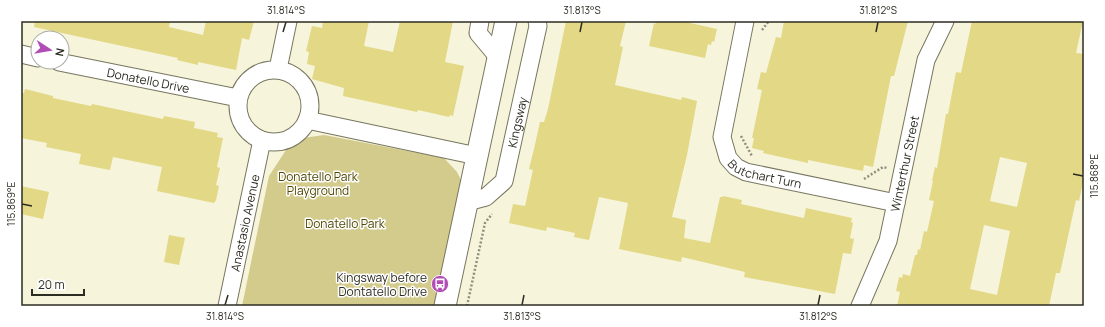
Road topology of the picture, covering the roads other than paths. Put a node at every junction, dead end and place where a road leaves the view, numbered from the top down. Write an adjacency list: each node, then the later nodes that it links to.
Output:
1 (288, 21): 9 (street)
2 (480, 21): 7 (street)
3 (506, 21): 7 (street)
4 (537, 21): 14 (street, Kingsway)
5 (745, 21): 15 (street, Butchart Turn)
6 (945, 21): 15 (street, Winterthur Street)
7 (498, 57): 13 (street)
8 (70, 64): 10 (street, Donatello Drive)
9 (278, 69): 10 (street); 11 (street)
10 (238, 98): 12 (street)
11 (307, 120): 12 (street); 13 (street)
12 (262, 140): 16 (street, Anastasio Avenue)
13 (477, 156): 14 (street)
14 (467, 202): 17 (street)
15 (896, 203): 18 (street, Winterthur Street)
16 (227, 306)
17 (446, 306)
18 (860, 306)

